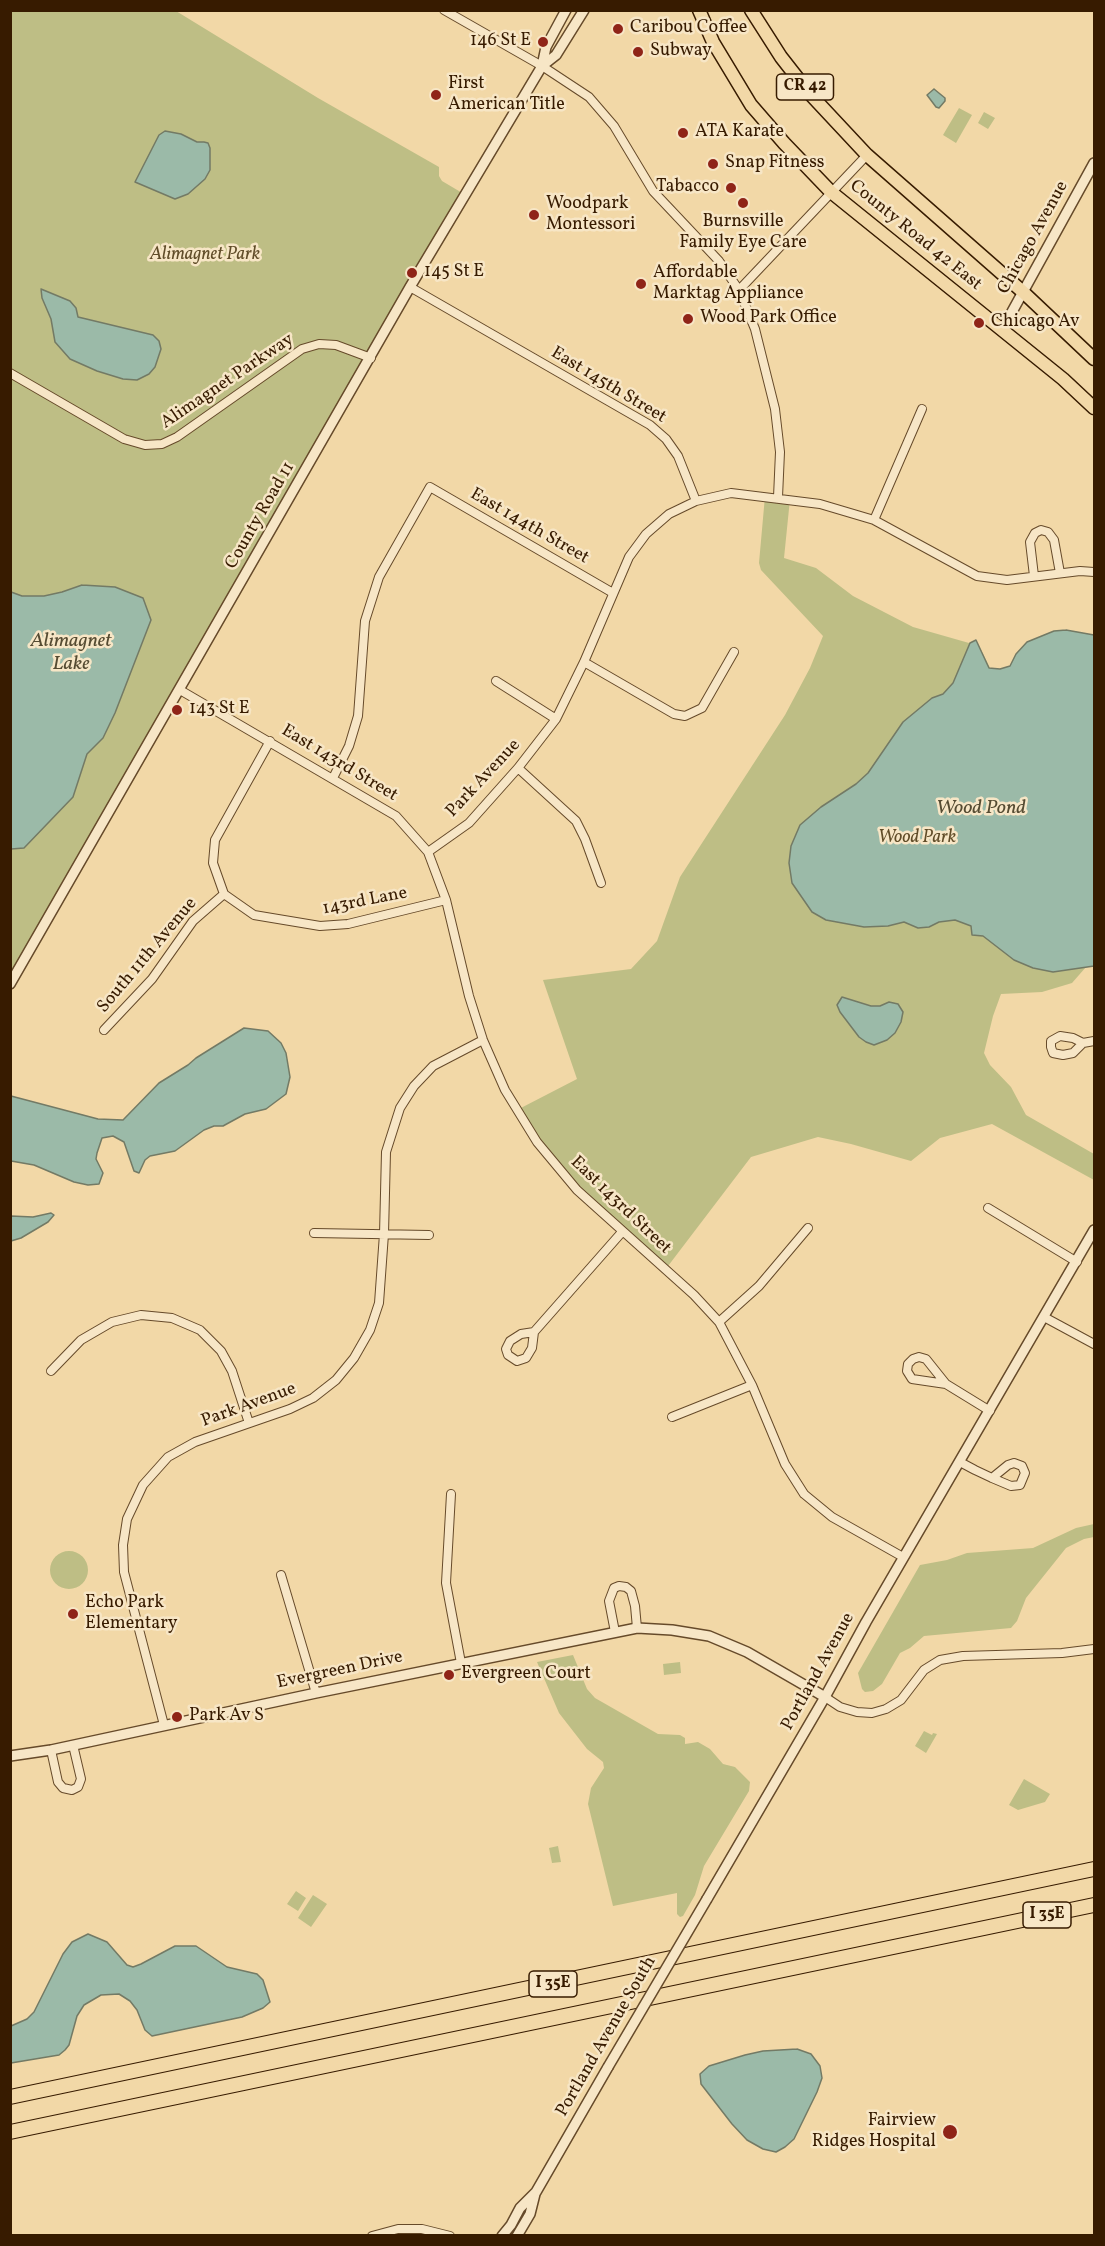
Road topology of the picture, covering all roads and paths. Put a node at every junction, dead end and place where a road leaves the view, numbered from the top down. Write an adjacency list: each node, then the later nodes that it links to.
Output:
1 (444, 10): 6 (street)
2 (566, 10): 6 (street, County Road 11)
3 (584, 10): 6 (street, County Road 11)
4 (699, 10): 9 (highway, County Road 42 East / CR 42)
5 (751, 10): 7 (highway, County Road 42 East / CR 42)
6 (542, 66): 10 (street, County Road 11); 11 (street)
7 (867, 155): 9 (street); 12 (highway, County Road 42 East / CR 42)
8 (1095, 163): 12 (street, Chicago Avenue)
9 (831, 192): 11 (street); 13 (highway, County Road 42 East / CR 42)
10 (410, 287): 14 (street, County Road 11); 20 (street, East 145th Street)
11 (739, 290): 19 (street)
12 (1023, 292): 13 (street, Chicago Avenue); 15 (highway, County Road 42 East / CR 42)
13 (1002, 330): 17 (highway, County Road 42 East / CR 42)
14 (371, 358): 16 (street, Alimagnet Parkway); 29 (street, County Road 11)
15 (1095, 359)
16 (10, 373)
17 (1095, 408)
18 (922, 409): 21 (street)
19 (778, 498): 20 (street); 21 (street)
20 (696, 501): 25 (street)
21 (874, 520): 24 (street)
22 (1095, 572): 23 (street)
23 (1060, 573): 24 (street); 24 (street)
24 (1034, 576)
25 (613, 593): 27 (street, Park Avenue); 33 (street, East 144th Street)
26 (734, 652): 27 (street)
27 (584, 662): 30 (street, Park Avenue)
28 (496, 681): 30 (street)
29 (180, 690): 31 (street, East 143rd Street); 38 (street, County Road 11)
30 (556, 719): 32 (street, Park Avenue)
31 (270, 741): 33 (street, East 143rd Street); 36 (street, South 11th Avenue)
32 (518, 768): 34 (street, Park Avenue); 35 (street)
33 (333, 778): 34 (street, East 143rd Street)
34 (428, 852): 37 (street, East 143rd Street)
35 (601, 883)
36 (224, 894): 37 (street, 143rd Lane); 39 (street, South 11th Avenue)
37 (446, 900): 40 (street, East 143rd Street)
38 (10, 984)
39 (104, 1030)
40 (483, 1040): 46 (street, East 143rd Street); 48 (street, Park Avenue)
41 (1095, 1041): 42 (street)
42 (1083, 1043)
43 (988, 1208): 50 (street)
44 (808, 1228): 52 (street)
45 (1095, 1230): 50 (street, Portland Avenue)
46 (622, 1232): 52 (street, East 143rd Street); 53 (street)
47 (314, 1233): 48 (street)
48 (384, 1234): 49 (street); 60 (street, Park Avenue)
49 (429, 1235)
50 (1077, 1262): 51 (street, Portland Avenue)
51 (1044, 1317): 54 (street); 58 (street, Portland Avenue)
52 (719, 1322): 57 (street, East 143rd Street)
53 (534, 1332)
54 (1095, 1344)
55 (51, 1371): 60 (street)
56 (946, 1384): 56 (street); 58 (street)
57 (752, 1385): 59 (street); 64 (street, East 143rd Street)
58 (990, 1411): 61 (street, Portland Avenue)
59 (672, 1417)
60 (249, 1423): 72 (street, Park Avenue)
61 (960, 1462): 62 (street); 64 (street, Portland Avenue)
62 (992, 1478)
63 (451, 1494): 69 (street)
64 (903, 1557): 71 (street, Portland Avenue)
65 (281, 1575): 70 (street)
66 (636, 1628): 67 (street, Evergreen Drive); 67 (street); 71 (street, Evergreen Drive)
67 (615, 1632): 69 (street, Evergreen Drive)
68 (1095, 1648): 71 (street)
69 (461, 1663): 70 (street, Evergreen Drive)
70 (316, 1693): 72 (street, Evergreen Drive)
71 (825, 1697): 77 (street, Portland Avenue)
72 (164, 1725): 73 (street, Evergreen Drive)
73 (73, 1745): 74 (street, Evergreen Drive); 74 (street)
74 (51, 1750): 75 (street, Evergreen Drive)
75 (10, 1756)
76 (1095, 1869): 81 (highway, I 35E)
77 (708, 1899): 83 (street, Portland Avenue South, bridge)
78 (1095, 1905): 80 (highway, I 35E)
79 (1095, 1913): 80 (highway)
80 (1000, 1925): 82 (highway, I 35E)
81 (10, 2097)
82 (10, 2132)
83 (536, 2192): 88 (street, Portland Avenue South); 89 (street, Portland Avenue South)
84 (422, 2229): 85 (street); 86 (street); 87 (street)
85 (372, 2235)
86 (433, 2235)
87 (450, 2235)
88 (502, 2235)
89 (517, 2235)

